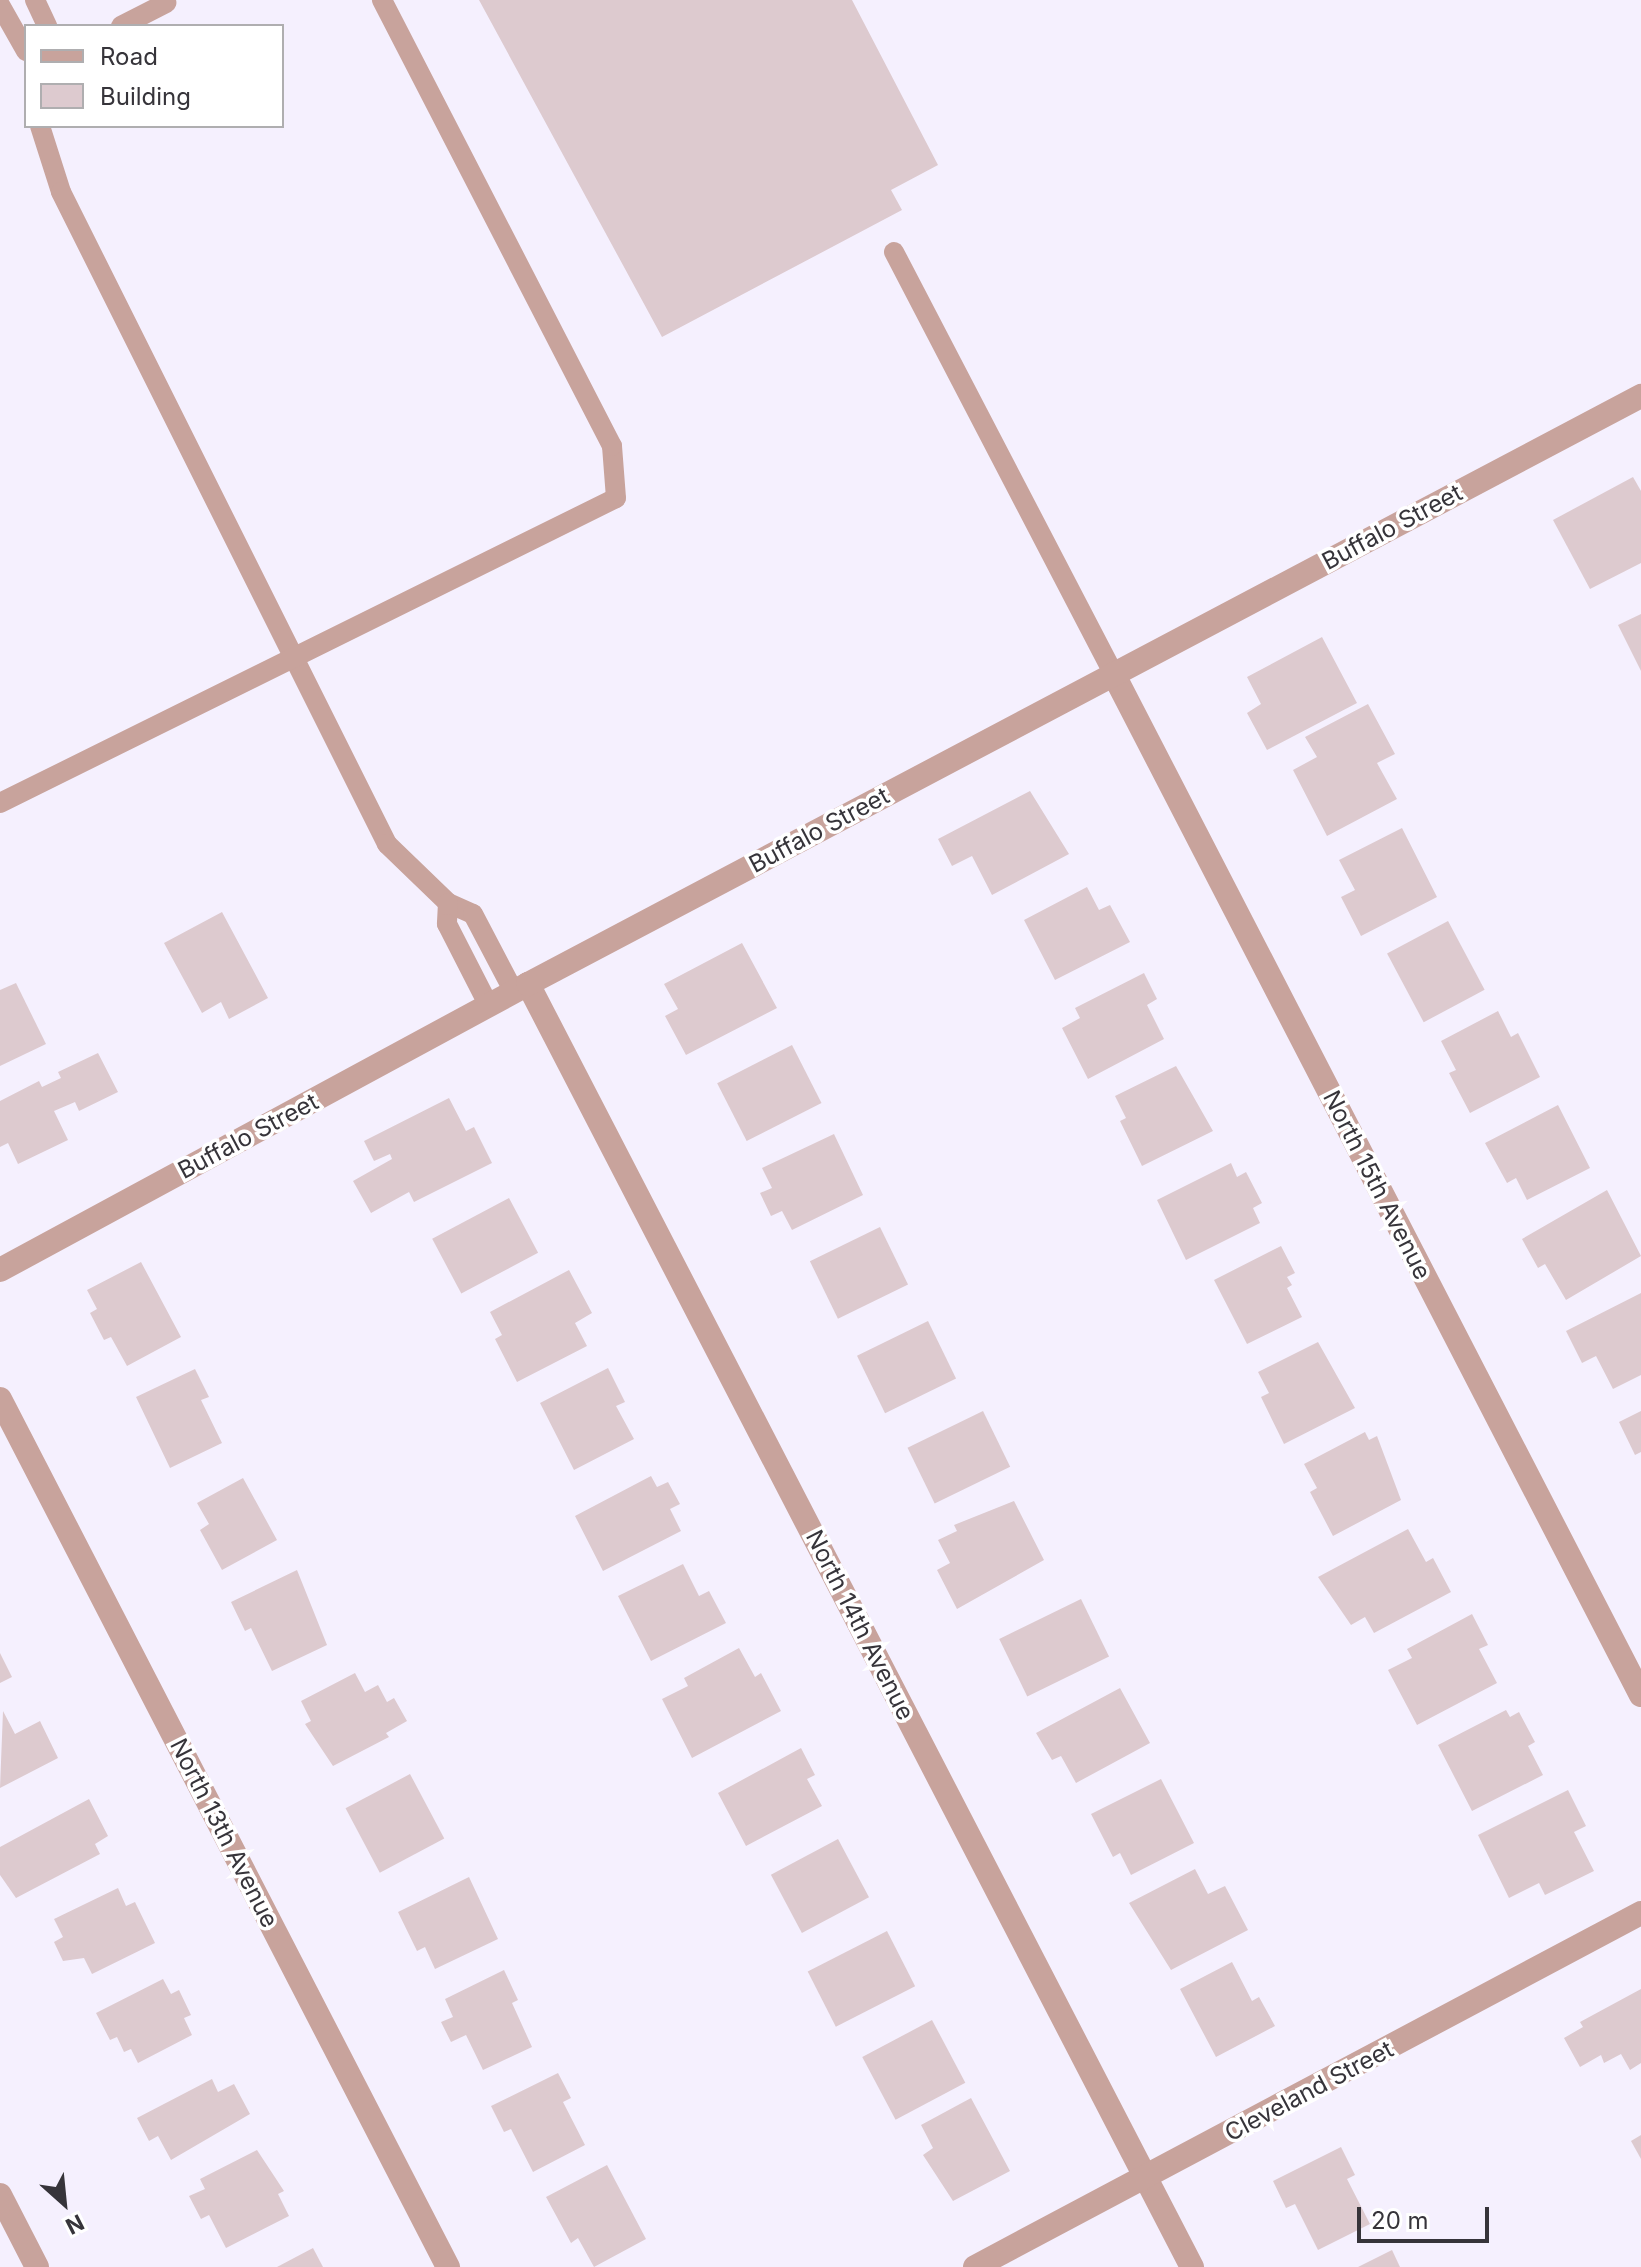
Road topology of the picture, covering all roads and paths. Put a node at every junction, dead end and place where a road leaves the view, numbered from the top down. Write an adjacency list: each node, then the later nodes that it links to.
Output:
1 (35, 0): 5 (lane)
2 (382, 0): 11 (lane)
3 (167, 1): 6 (lane)
4 (0, 5): 7 (lane)
5 (46, 24)
6 (125, 24)
7 (24, 47)
8 (41, 128): 11 (lane)
9 (894, 252): 12 (lane)
10 (1641, 396): 12 (street, Buffalo Street)
11 (293, 658): 13 (lane); 14 (lane)
12 (1114, 675): 15 (street, Buffalo Street); 19 (street, North 15th Avenue)
13 (0, 803)
14 (448, 903): 15 (lane); 16 (lane)
15 (521, 988): 16 (street, Buffalo Street); 21 (street, North 14th Avenue)
16 (489, 1006): 17 (street, Buffalo Street)
17 (0, 1270)
18 (0, 1399): 24 (street, North 13th Avenue)
19 (1641, 1695)
20 (1641, 1913): 21 (street, Cleveland Street)
21 (1145, 2178): 25 (street, Cleveland Street); 26 (street, North 14th Avenue)
22 (0, 2195): 23 (street)
23 (37, 2267)
24 (448, 2267)
25 (975, 2267)
26 (1192, 2267)

